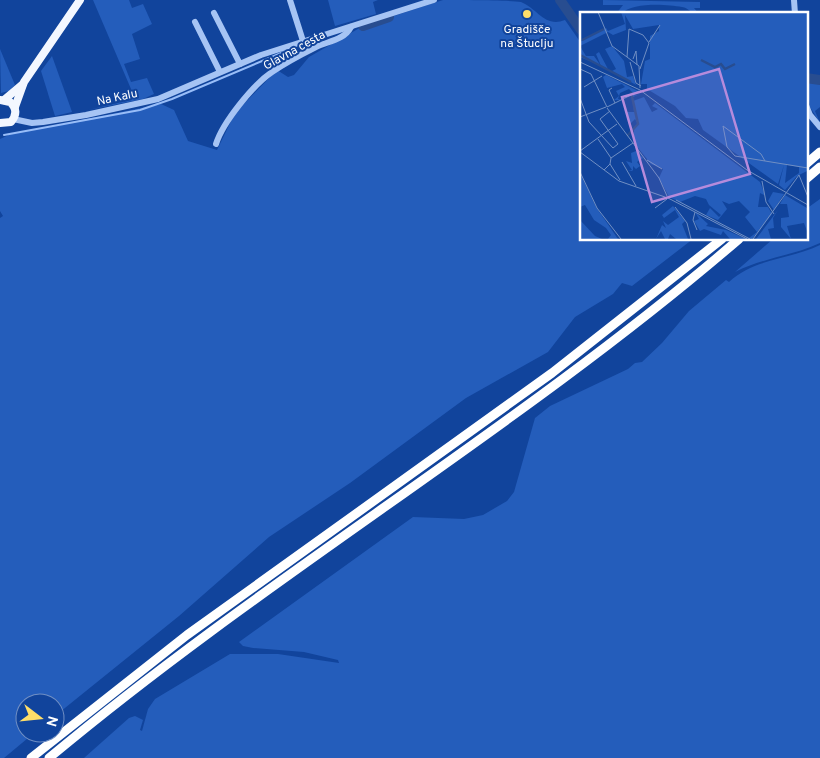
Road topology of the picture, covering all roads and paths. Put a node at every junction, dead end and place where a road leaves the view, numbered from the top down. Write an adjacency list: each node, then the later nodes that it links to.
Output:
1 (80, 0): 10 (main road)
2 (290, 0): 7 (street)
3 (434, 0): 6 (street, Na Kalu)
4 (214, 14): 8 (street)
5 (195, 22): 9 (street)
6 (351, 27): 7 (street, Na Kalu); 17 (street, Glavna cesta)
7 (303, 41): 8 (street, Na Kalu)
8 (240, 64): 9 (street, Na Kalu)
9 (220, 72): 14 (street, Na Kalu)
10 (24, 82): 11 (main road); 12 (main road)
11 (1, 100): 12 (main road)
12 (15, 107): 14 (main road)
13 (808, 110): 16 (street)
14 (13, 119): 15 (main road)
15 (0, 124)
16 (820, 128)
17 (216, 144)
18 (820, 152): 19 (highway)
19 (808, 162)
20 (820, 167): 21 (highway)
21 (808, 177)
22 (721, 240): 24 (highway)
23 (738, 240): 25 (highway)
24 (31, 758)
25 (49, 758)

